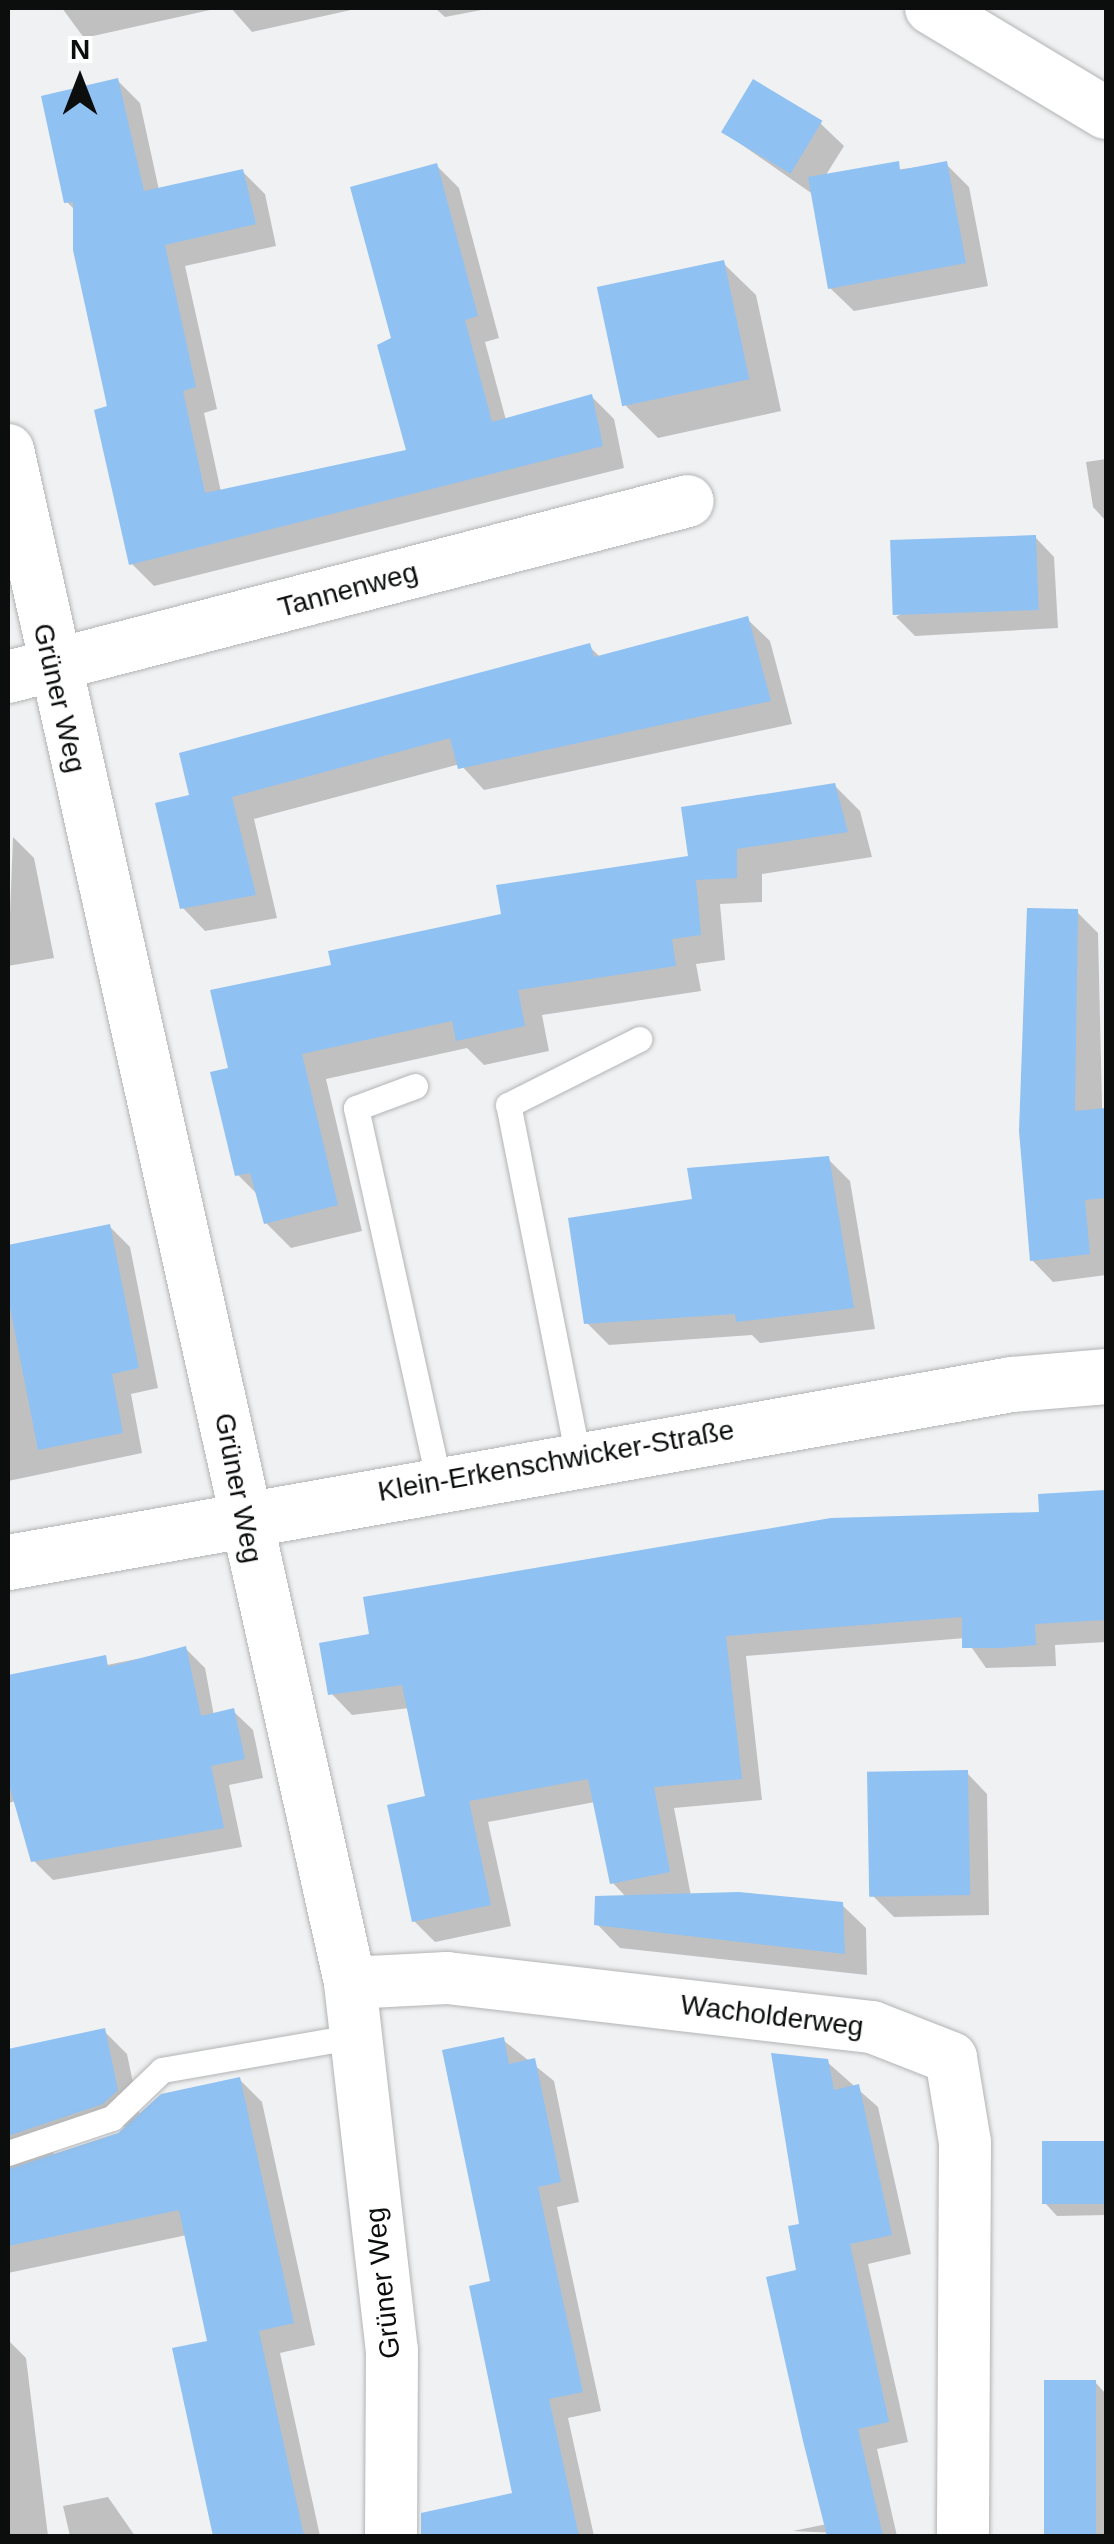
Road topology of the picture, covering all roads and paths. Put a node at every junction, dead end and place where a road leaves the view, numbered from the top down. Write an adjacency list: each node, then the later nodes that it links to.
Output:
1 (931, 8): 2 (street)
2 (1106, 113)
3 (8, 450): 5 (street, Grüner Weg)
4 (688, 500): 5 (street, Tannenweg)
5 (30, 672): 11 (street, Grüner Weg)
6 (639, 1039): 9 (lane)
7 (415, 1086): 10 (lane)
8 (1106, 1376): 9 (street, Klein-Erkenschwicker-Straße)
9 (578, 1457): 10 (street, Klein-Erkenschwicker-Straße)
10 (439, 1481): 11 (street, Klein-Erkenschwicker-Straße)
11 (240, 1516): 12 (street, Klein-Erkenschwicker-Straße); 13 (street, Grüner Weg)
12 (8, 1562)
13 (350, 1983): 14 (street, Grüner Weg); 17 (street, Wacholderweg)
14 (356, 2036): 15 (lane); 16 (street, Grüner Weg)
15 (8, 2153)
16 (391, 2536)
17 (963, 2536)

